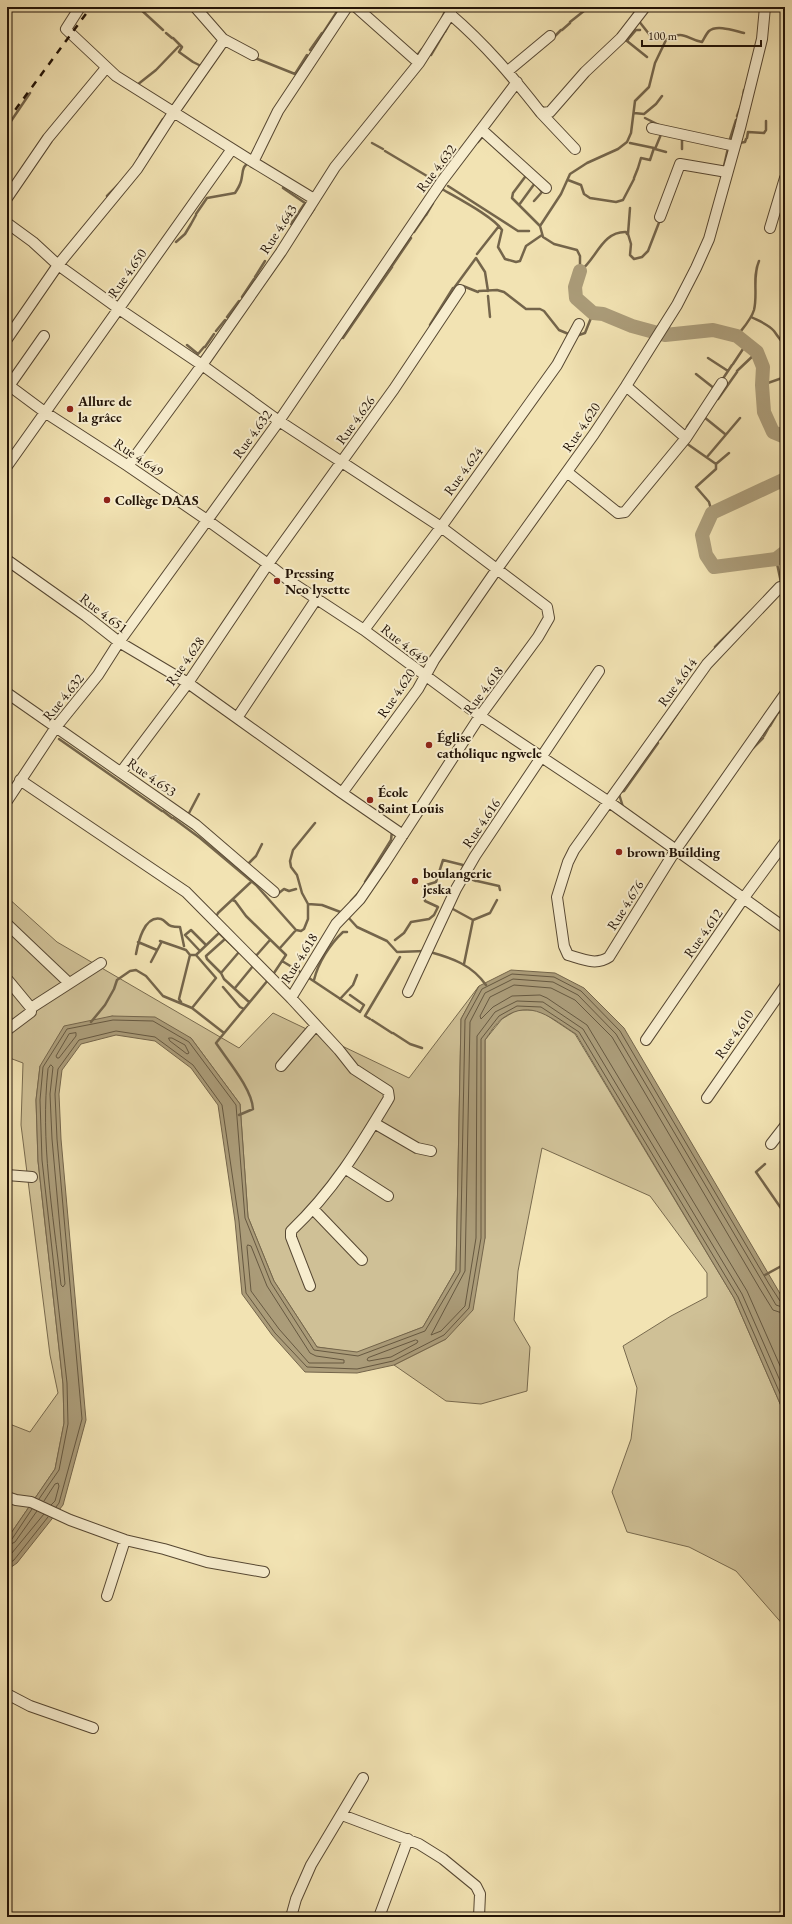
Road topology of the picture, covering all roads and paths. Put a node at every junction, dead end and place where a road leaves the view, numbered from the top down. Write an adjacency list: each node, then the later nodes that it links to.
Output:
1 (80, 7): 12 (street)
2 (195, 7): 9 (street)
3 (347, 7): 22 (street)
4 (356, 7): 11 (street)
5 (645, 7): 16 (street)
6 (765, 7): 19 (street, Rue 4.620)
7 (451, 10): 11 (street, Rue 4.643); 13 (street)
8 (550, 36): 13 (street)
9 (223, 39): 10 (street); 15 (street)
10 (253, 55)
11 (419, 63): 27 (street, Rue 4.643)
12 (106, 68): 15 (street); 26 (street)
13 (508, 71): 14 (street)
14 (517, 82): 16 (street); 18 (street, Rue 4.632)
15 (173, 113): 20 (street); 31 (street)
16 (541, 113): 21 (street)
17 (652, 128): 19 (street)
18 (482, 130): 25 (street); 42 (street, Rue 4.632)
19 (735, 146): 23 (street, Rue 4.620)
20 (232, 149): 22 (street); 33 (street, Rue 4.650)
21 (575, 150)
22 (253, 162): 27 (street)
23 (727, 172): 28 (street); 40 (street, Rue 4.620)
24 (785, 178): 30 (street)
25 (546, 188)
26 (7, 198)
27 (314, 199): 37 (street, Rue 4.643)
28 (660, 217)
29 (7, 223): 31 (street, Rue 4.618)
30 (770, 228)
31 (58, 265): 33 (street, Rue 4.618); 36 (street)
32 (460, 290): 44 (street, Rue 4.626)
33 (119, 309): 37 (street, Rue 4.618); 41 (street, Rue 4.650)
34 (579, 324): 49 (street, Rue 4.624)
35 (44, 336): 39 (street)
36 (7, 339)
37 (202, 365): 42 (street, Rue 4.618); 46 (street, Rue 4.643)
38 (722, 383): 43 (street)
39 (8, 385): 41 (street, Rue 4.649)
40 (626, 386): 43 (street); 47 (street, Rue 4.620)
41 (46, 413): 45 (street, Rue 4.650); 46 (street, Rue 4.649)
42 (279, 421): 44 (street, Rue 4.618); 48 (street, Rue 4.632)
43 (686, 438): 47 (street)
44 (342, 462): 49 (street, Rue 4.618); 51 (street, Rue 4.626)
45 (7, 466)
46 (128, 466): 48 (street, Rue 4.649)
47 (567, 472): 52 (street, Rue 4.620)
48 (206, 520): 51 (street, Rue 4.649); 56 (street, Rue 4.632)
49 (441, 527): 52 (street, Rue 4.618); 55 (street, Rue 4.624)
50 (7, 560): 56 (street, Rue 4.651)
51 (268, 564): 54 (street, Rue 4.649); 59 (street, Rue 4.628)
52 (497, 569): 58 (street, Rue 4.620); 62 (street, Rue 4.618)
53 (780, 587): 70 (street, Rue 4.614)
54 (317, 598): 55 (street, Rue 4.649); 63 (street)
55 (364, 630): 58 (street, Rue 4.649)
56 (119, 642): 59 (street, Rue 4.651); 64 (street, Rue 4.632)
57 (599, 672): 65 (street, Rue 4.616)
58 (424, 676): 62 (street, Rue 4.649); 68 (street, Rue 4.620)
59 (188, 683): 63 (street, Rue 4.651); 66 (street, Rue 4.628)
60 (7, 693): 64 (street, Rue 4.653)
61 (785, 694): 73 (street, Rue 4.676)
62 (480, 716): 65 (street, Rue 4.649); 71 (street, Rue 4.618)
63 (237, 718): 68 (street)
64 (56, 727): 66 (street, Rue 4.653); 67 (street, Rue 4.632)
65 (541, 759): 70 (street, Rue 4.649); 82 (street, Rue 4.616)
66 (121, 772): 74 (street, Rue 4.653)
67 (20, 780): 69 (street, Rue 4.632); 83 (street)
68 (342, 793): 71 (street)
69 (7, 800)
70 (609, 802): 73 (street, Rue 4.649); 73 (street, Rue 4.676)
71 (403, 835): 83 (street, Rue 4.618)
72 (785, 842): 75 (street, Rue 4.612)
73 (675, 851): 75 (street, Rue 4.649)
74 (274, 892)
75 (743, 899): 77 (street, Rue 4.649); 87 (street, Rue 4.612)
76 (7, 924): 80 (street)
77 (785, 928)
78 (101, 963): 80 (street)
79 (7, 979): 84 (street)
80 (69, 983): 84 (street)
81 (785, 986): 89 (street, Rue 4.610)
82 (408, 992)
83 (291, 998): 85 (street)
84 (31, 1008): 86 (street)
85 (316, 1025): 88 (street); 90 (street)
86 (7, 1030)
87 (646, 1040)
88 (281, 1066)
89 (707, 1098)
90 (374, 1123): 93 (street); 94 (street)
91 (785, 1126): 92 (street)
92 (771, 1144)
93 (431, 1151)
94 (346, 1169): 97 (street); 98 (street)
95 (7, 1175): 96 (street)
96 (32, 1177)
97 (388, 1196)
98 (314, 1210): 99 (street); 100 (street)
99 (362, 1260)
100 (310, 1286)
101 (7, 1496): 102 (street)
102 (125, 1540): 103 (street); 104 (street)
103 (264, 1572)
104 (107, 1596)
105 (7, 1694): 106 (street)
106 (93, 1728)
107 (363, 1778): 108 (street)
108 (342, 1816): 109 (street); 110 (street)
109 (408, 1839): 111 (street); 112 (street)
110 (291, 1917)
111 (379, 1917)
112 (480, 1917)

